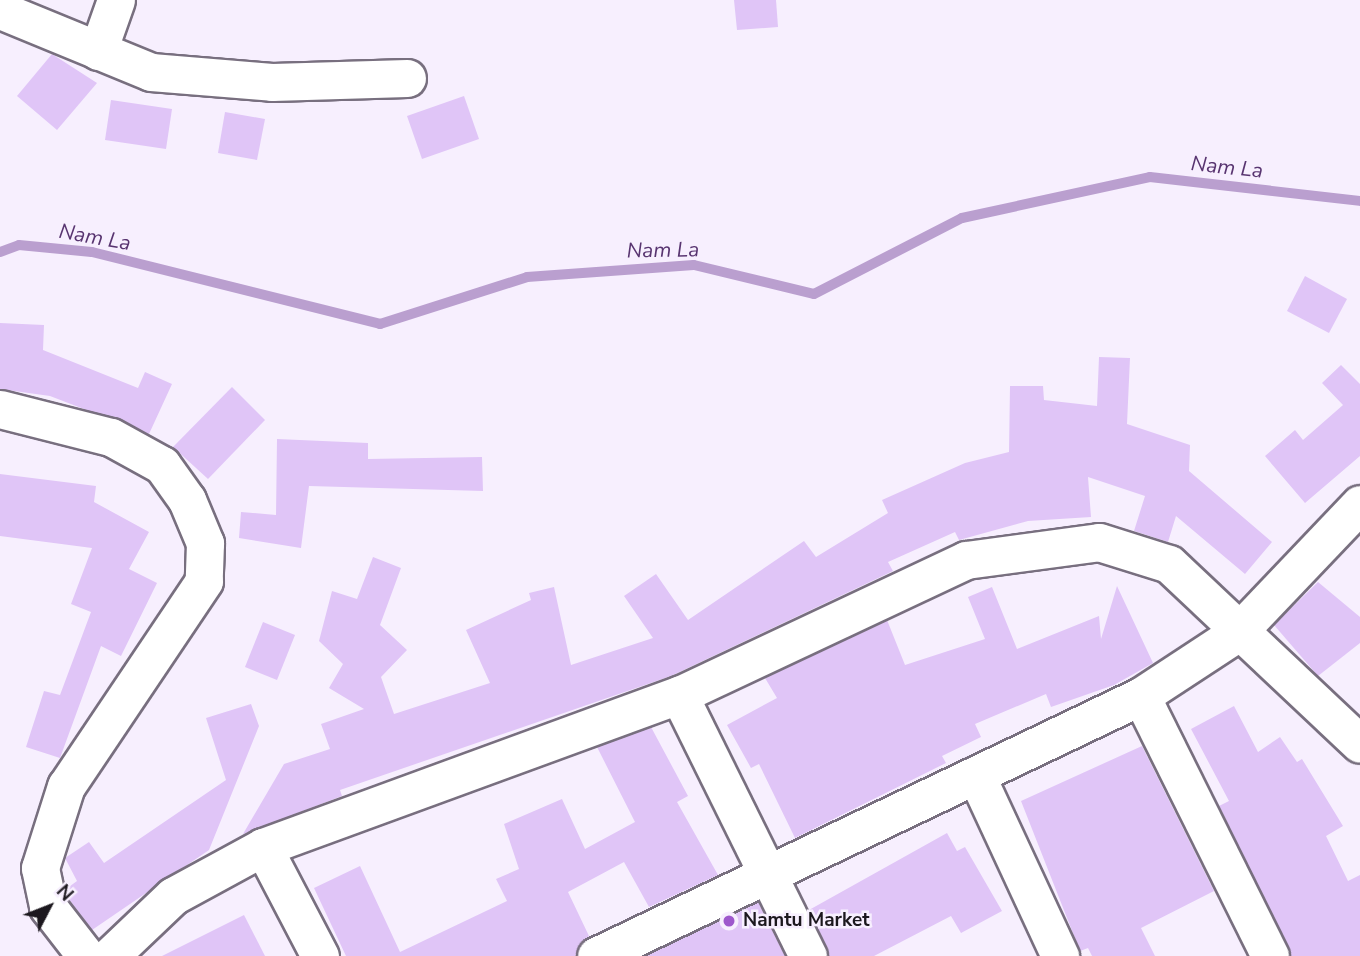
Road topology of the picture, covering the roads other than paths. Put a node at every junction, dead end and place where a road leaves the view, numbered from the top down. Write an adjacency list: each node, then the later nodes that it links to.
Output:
1 (116, 0): 3 (street)
2 (0, 10): 3 (street)
3 (98, 51): 4 (street)
4 (407, 78)
5 (0, 409): 14 (street)
6 (1360, 504): 7 (street)
7 (1237, 633): 8 (street); 9 (street); 10 (street)
8 (679, 695): 12 (street); 13 (street)
9 (1141, 696): 11 (street); 20 (street)
10 (1360, 744)
11 (976, 775): 13 (street); 19 (street)
12 (263, 846): 15 (street); 16 (street)
13 (768, 875): 17 (street); 18 (street)
14 (86, 956)
15 (110, 956)
16 (320, 956)
17 (596, 956)
18 (808, 956)
19 (1060, 956)
20 (1270, 956)

